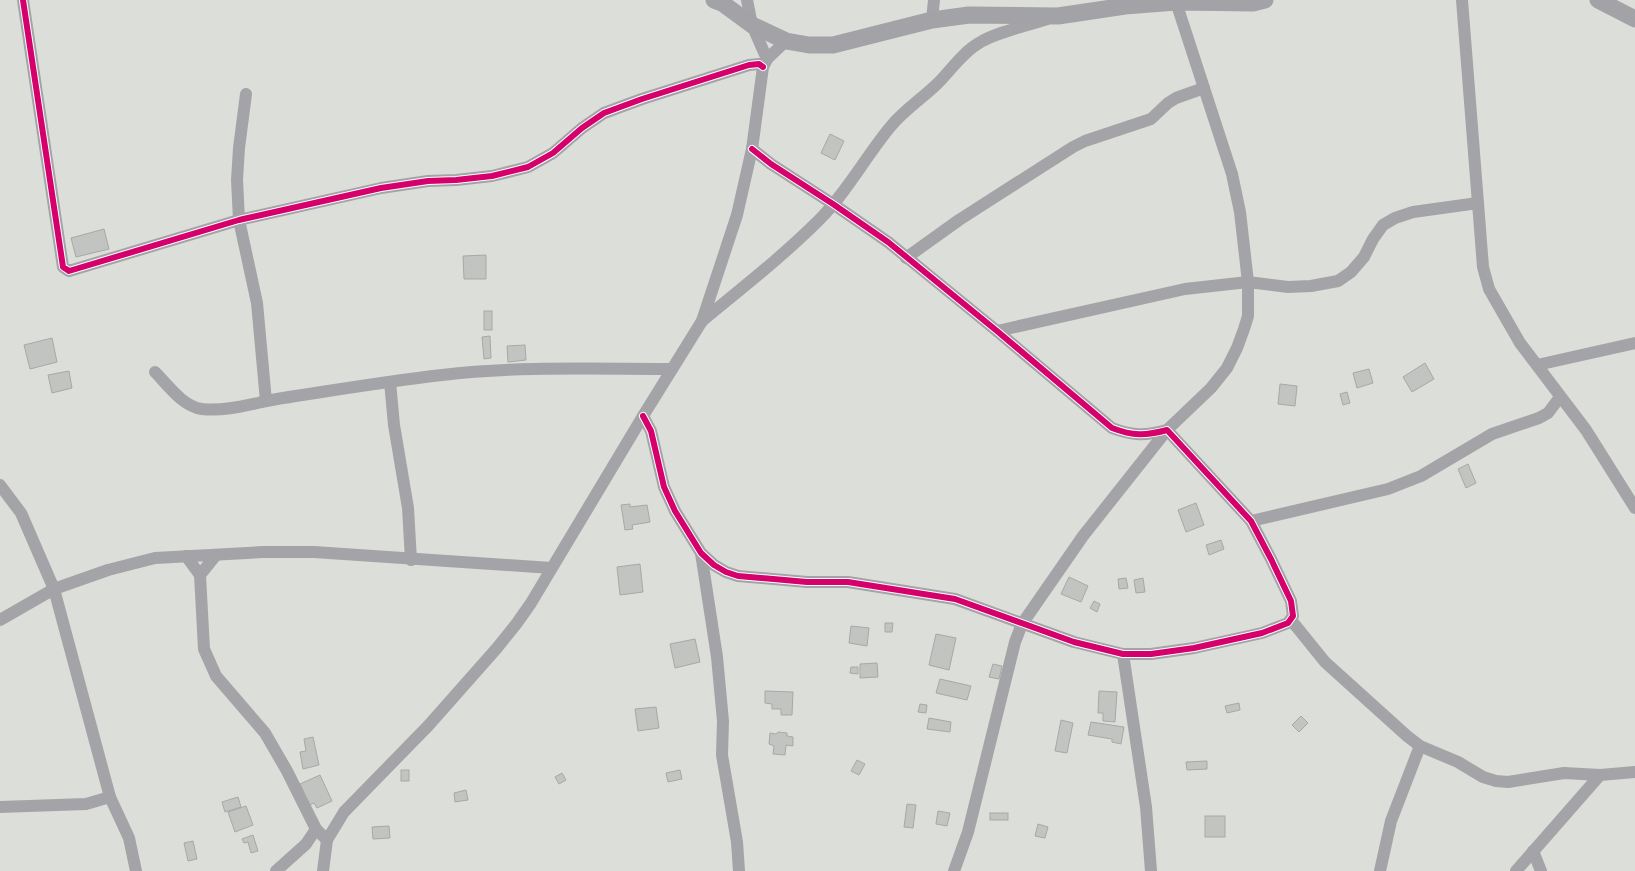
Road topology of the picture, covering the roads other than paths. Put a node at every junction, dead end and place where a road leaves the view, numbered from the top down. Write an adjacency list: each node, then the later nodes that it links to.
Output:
1 (23, 0): 20 (street)
2 (747, 0): 12 (street)
3 (934, 0): 11 (street)
4 (1265, 0): 8 (street)
5 (1462, 0): 18 (street)
6 (1598, 0): 10 (street)
7 (720, 1): 12 (street)
8 (1176, 2): 9 (street); 15 (street)
9 (1058, 16): 11 (street); 19 (street)
10 (1635, 19)
11 (932, 20): 13 (street)
12 (752, 25): 13 (street); 14 (street)
13 (786, 41): 14 (street)
14 (765, 63): 17 (street); 20 (street)
15 (1204, 88): 21 (street); 22 (street)
16 (246, 94): 20 (street)
17 (752, 149): 19 (street); 23 (street)
18 (1478, 202): 22 (street); 26 (street)
19 (833, 204): 21 (street); 23 (street)
20 (239, 220): 31 (street)
21 (906, 258): 24 (street)
22 (1248, 282): 24 (street); 33 (street)
23 (702, 321): 27 (street)
24 (997, 331): 33 (street)
25 (1635, 343): 26 (street)
26 (1537, 365): 30 (street)
27 (672, 369): 29 (street); 32 (street)
28 (155, 372): 31 (street)
29 (390, 382): 31 (street); 40 (street)
30 (1560, 397): 35 (street); 36 (street)
31 (266, 401)
32 (643, 416): 37 (street); 41 (street)
33 (1167, 430): 36 (street); 48 (street)
34 (0, 486): 45 (street)
35 (1635, 508)
36 (1252, 521): 47 (street)
37 (701, 553): 42 (street); 44 (street)
38 (216, 555): 39 (street); 40 (street); 43 (street)
39 (186, 556): 43 (street); 45 (street)
40 (411, 560): 41 (street)
41 (551, 568): 56 (street)
42 (724, 570): 44 (street); 48 (street)
43 (200, 575): 55 (street)
44 (705, 582): 61 (street)
45 (54, 589): 46 (street); 53 (street)
46 (0, 620)
47 (1292, 620): 49 (street); 50 (street)
48 (1022, 624): 49 (street); 62 (street)
49 (1123, 654): 63 (street)
50 (1420, 746): 52 (street); 64 (street)
51 (1635, 772): 52 (street)
52 (1600, 774): 57 (street)
53 (110, 797): 54 (street); 58 (street)
54 (0, 807)
55 (316, 829): 56 (street); 59 (street)
56 (327, 840): 60 (street)
57 (1533, 851): 65 (street); 66 (street)
58 (136, 871)
59 (276, 871)
60 (323, 871)
61 (739, 871)
62 (954, 871)
63 (1151, 871)
64 (1380, 871)
65 (1516, 871)
66 (1541, 871)

